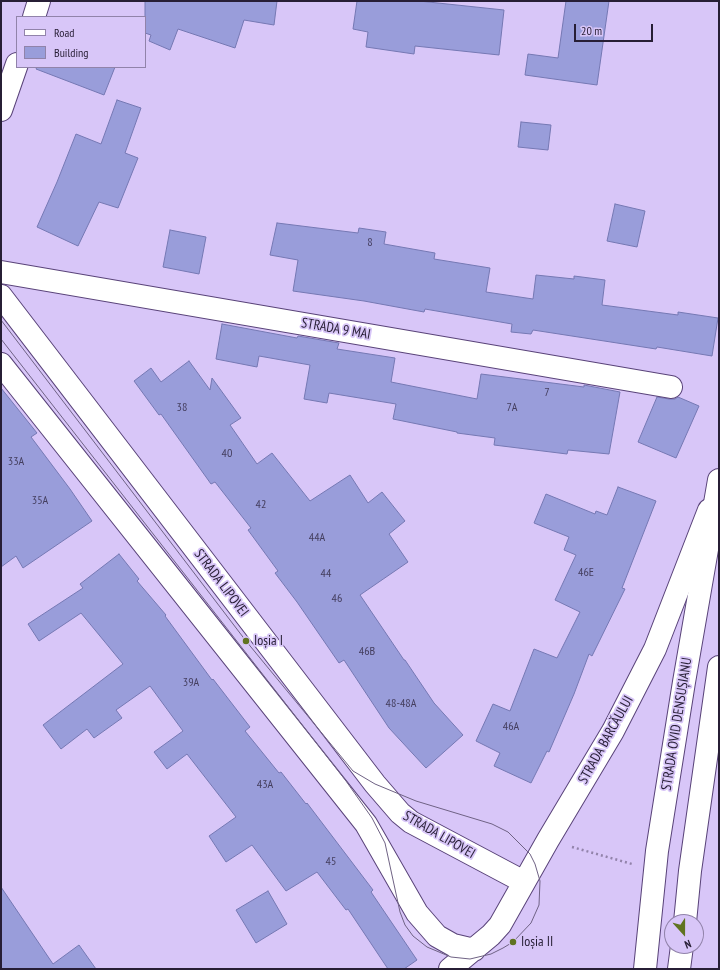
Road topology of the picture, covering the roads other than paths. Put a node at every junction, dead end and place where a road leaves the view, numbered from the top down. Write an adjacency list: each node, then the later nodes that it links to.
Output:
1 (39, 1): 2 (street)
2 (34, 16)
3 (16, 67): 4 (street)
4 (1, 110)
5 (1, 272): 8 (street, STRADA 9 MAI)
6 (1, 296): 11 (street, STRADA LIPOVEI)
7 (1, 364): 13 (street)
8 (671, 387)
9 (719, 482): 11 (street, STRADA BARCĂULUI); 16 (street, STRADA OVID DENSUȘIANU)
10 (719, 667): 12 (street)
11 (524, 882): 13 (street, STRADA BARCĂULUI)
12 (686, 914)
13 (474, 950): 15 (street, STRADA BARCĂULUI)
14 (681, 954): 17 (street)
15 (450, 969)
16 (645, 969)
17 (679, 969)

